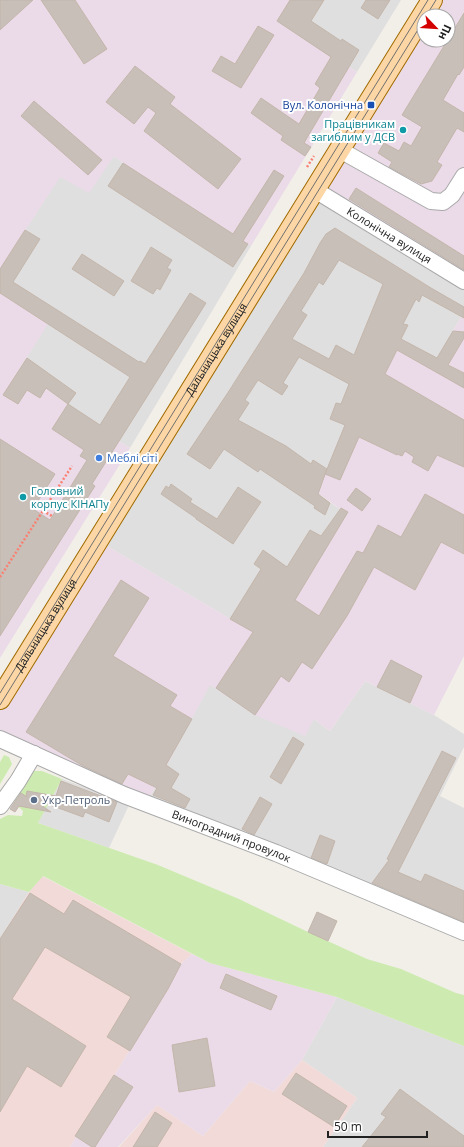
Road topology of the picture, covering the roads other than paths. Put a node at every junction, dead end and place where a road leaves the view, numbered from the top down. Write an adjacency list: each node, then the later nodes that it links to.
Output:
1 (432, 0): 2 (main road, Дальницька вулиця)
2 (340, 150): 3 (street); 4 (main road, Дальницька вулиця)
3 (464, 176)
4 (315, 190): 5 (street, Колонічна вулиця); 6 (main road, Дальницька вулиця)
5 (464, 281)
6 (0, 699)
7 (0, 739): 8 (street, Виноградний провулок)
8 (34, 754): 9 (street); 10 (street, Виноградний провулок)
9 (0, 806)
10 (464, 932)

